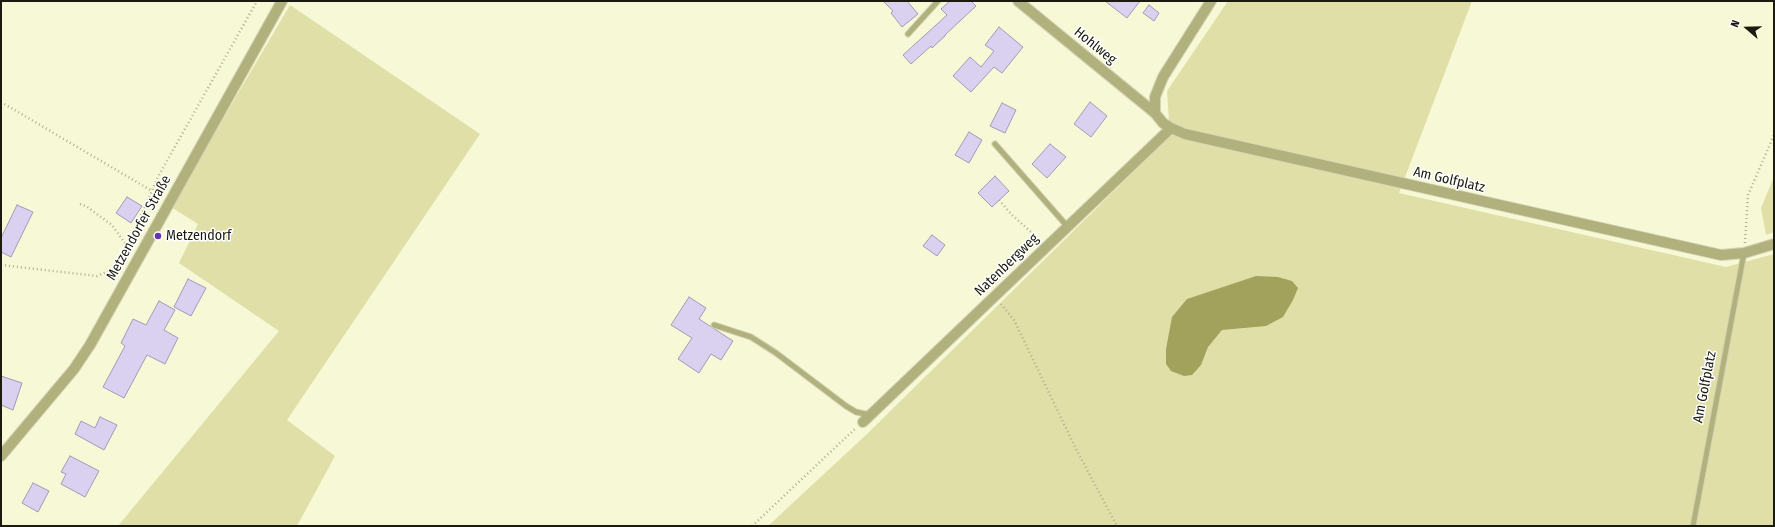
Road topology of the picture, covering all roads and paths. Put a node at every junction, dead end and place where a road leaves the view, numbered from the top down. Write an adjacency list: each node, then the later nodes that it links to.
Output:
1 (257, 1): 12 (path)
2 (282, 1): 24 (street, Metzendorfer Straße)
3 (938, 1): 6 (lane)
4 (1018, 1): 8 (street, Hohlweg)
5 (1211, 1): 8 (street)
6 (908, 34)
7 (1, 102): 12 (path)
8 (1155, 113): 9 (street, Am Golfplatz)
9 (1171, 128): 15 (street, Natenbergweg); 19 (street, Am Golfplatz)
10 (1774, 135): 19 (path)
11 (995, 144): 15 (lane)
12 (152, 191): 17 (path)
13 (999, 200): 18 (path)
14 (80, 204): 17 (path)
15 (1067, 226): 18 (street, Natenbergweg)
16 (1774, 244): 19 (street, Am Golfplatz)
17 (127, 246): 20 (path)
18 (1046, 247): 21 (street, Natenbergweg)
19 (1744, 253): 27 (lane, Am Golfplatz)
20 (1, 264)
21 (995, 296): 23 (street, Natenbergweg); 26 (path)
22 (714, 325): 23 (lane)
23 (866, 418): 25 (path)
24 (1, 456)
25 (752, 526)
26 (1117, 526)
27 (1693, 526)

